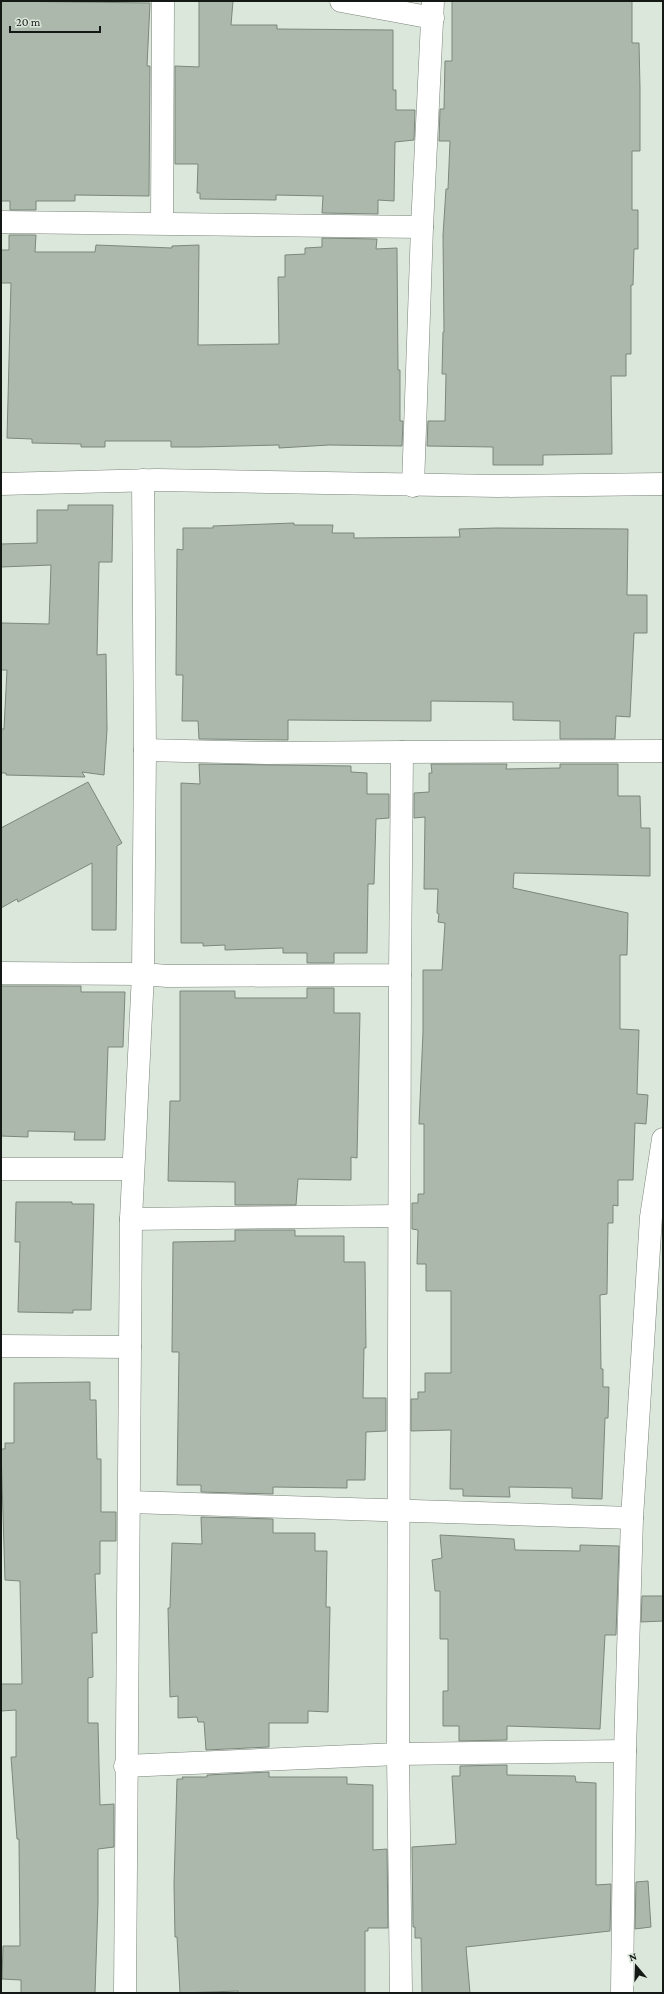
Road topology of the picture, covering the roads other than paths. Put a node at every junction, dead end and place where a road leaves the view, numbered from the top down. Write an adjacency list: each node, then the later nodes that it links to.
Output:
1 (163, 1): 5 (street)
2 (341, 1): 3 (street)
3 (433, 10): 6 (street)
4 (1, 222): 5 (street)
5 (162, 223): 6 (street)
6 (422, 227): 10 (street)
7 (143, 480): 8 (street); 10 (street); 11 (street)
8 (1, 484)
9 (663, 484): 10 (street)
10 (413, 486)
11 (146, 750): 13 (street); 15 (street)
12 (663, 751): 13 (street)
13 (402, 752): 16 (street)
14 (1, 973): 15 (street)
15 (143, 974): 16 (street); 19 (street)
16 (400, 975): 20 (street)
17 (663, 1139): 26 (street)
18 (1, 1169): 19 (street)
19 (133, 1169): 21 (street)
20 (399, 1216): 21 (street); 25 (street)
21 (130, 1219): 23 (street)
22 (1, 1346): 23 (street)
23 (130, 1347): 24 (street)
24 (130, 1502): 25 (street); 29 (street)
25 (398, 1511): 26 (street); 28 (street)
26 (632, 1518): 27 (street)
27 (625, 1751): 28 (street); 32 (street)
28 (398, 1754): 29 (street); 31 (street)
29 (125, 1766): 30 (street)
30 (125, 1993)
31 (401, 1993)
32 (622, 1993)

